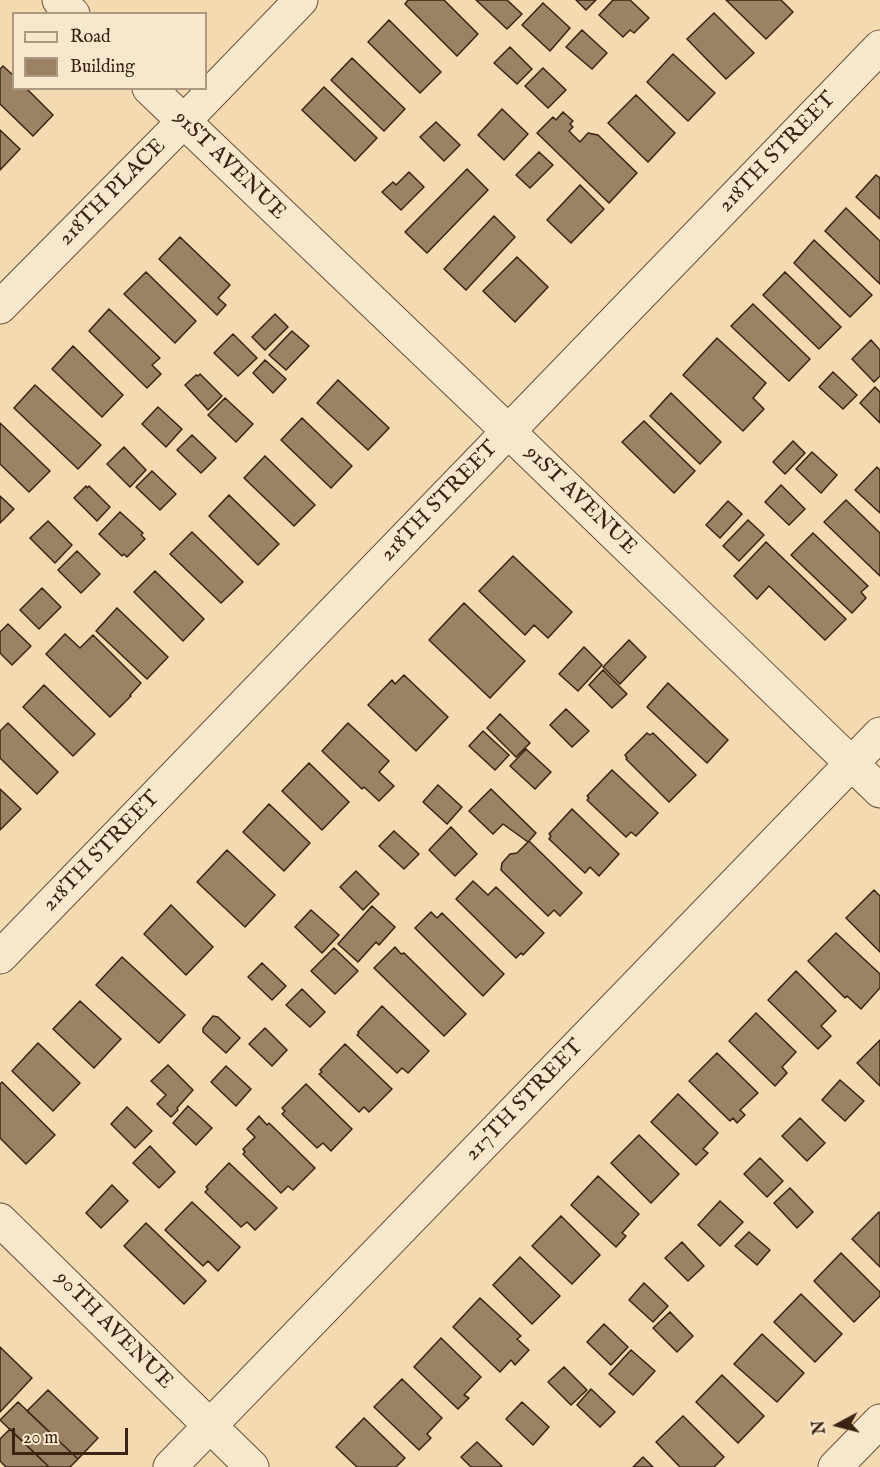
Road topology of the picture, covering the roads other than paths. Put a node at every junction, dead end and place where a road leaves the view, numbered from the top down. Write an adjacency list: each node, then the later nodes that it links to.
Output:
1 (59, 0): 3 (street)
2 (301, 0): 6 (street, 218TH PLACE)
3 (70, 12)
4 (880, 47): 8 (street, 218TH STREET)
5 (151, 90): 6 (street, 91ST AVENUE)
6 (183, 122): 7 (street, 218TH PLACE); 8 (street, 91ST AVENUE)
7 (0, 307)
8 (508, 431): 10 (street, 91ST AVENUE); 12 (street, 218TH STREET)
9 (880, 734): 10 (street, 217TH STREET)
10 (851, 764): 11 (street, 91ST AVENUE); 15 (street, 217TH STREET)
11 (880, 791)
12 (0, 957)
13 (0, 1220): 15 (street, 90TH AVENUE)
14 (880, 1421): 18 (street)
15 (209, 1426): 16 (street, 217TH STREET); 17 (street, 90TH AVENUE)
16 (171, 1467)
17 (252, 1467)
18 (835, 1467)

